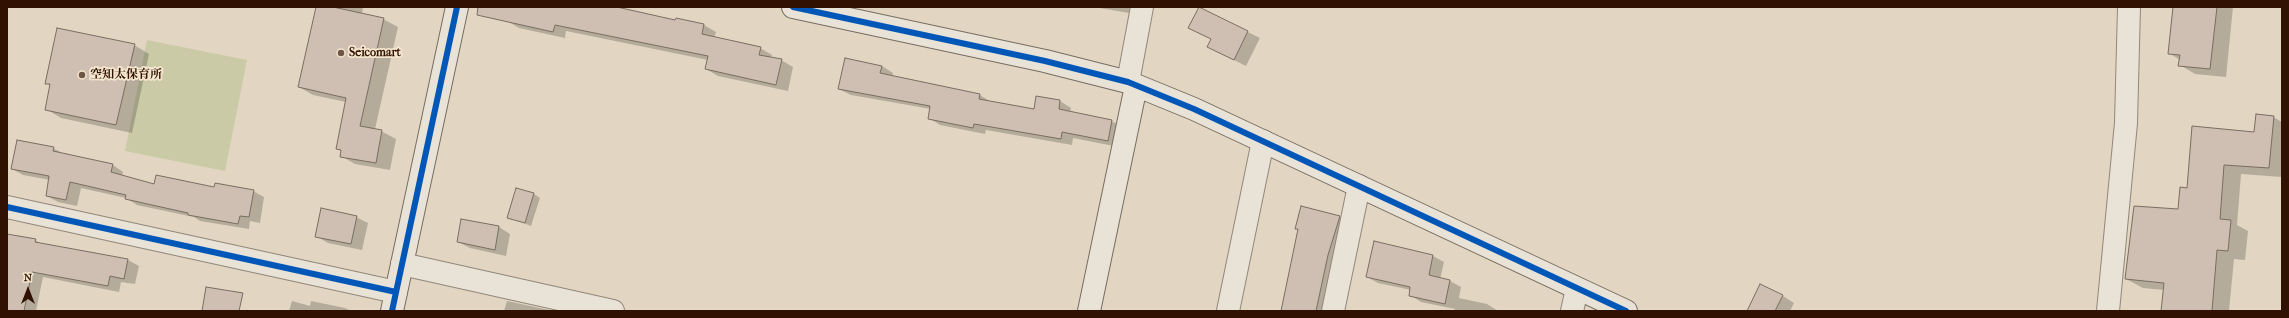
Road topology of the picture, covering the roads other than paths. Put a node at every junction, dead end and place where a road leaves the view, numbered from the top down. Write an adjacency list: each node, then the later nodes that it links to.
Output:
1 (457, 7): 9 (street)
2 (793, 7): 5 (street)
3 (1142, 7): 5 (street)
4 (2129, 7): 18 (street)
5 (1132, 84): 6 (street); 13 (street)
6 (1263, 141): 7 (street); 14 (street)
7 (1359, 186): 10 (street); 15 (street)
8 (7, 207): 11 (street)
9 (402, 264): 11 (street); 12 (street)
10 (1577, 289): 16 (street); 17 (street)
11 (394, 302)
12 (613, 311)
13 (1089, 311)
14 (1228, 311)
15 (1334, 311)
16 (1572, 311)
17 (1626, 311)
18 (2108, 311)

